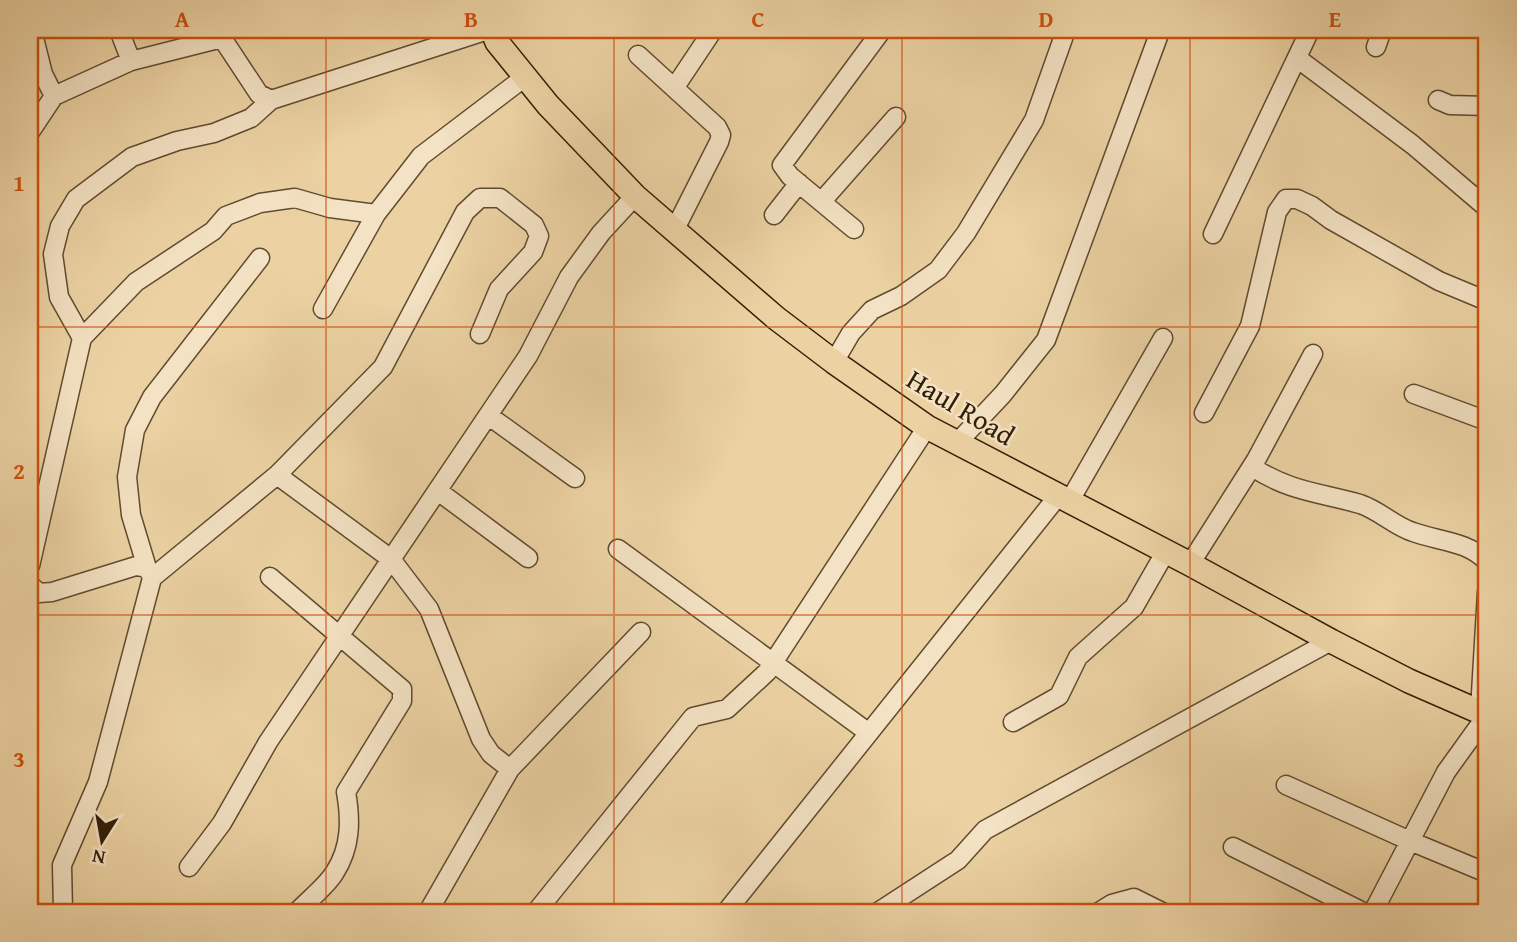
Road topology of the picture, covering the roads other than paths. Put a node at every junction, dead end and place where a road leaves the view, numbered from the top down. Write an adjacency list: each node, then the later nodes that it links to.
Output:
1 (32, 30): 14 (street)
2 (119, 30): 11 (street)
3 (490, 30): 12 (main road, Haul Road); 15 (street)
4 (713, 30): 13 (street)
5 (882, 30): 20 (street)
6 (1066, 30): 36 (street)
7 (1310, 30): 10 (street)
8 (1159, 33): 42 (street)
9 (638, 55): 13 (street)
10 (1297, 58): 23 (street); 28 (street)
11 (131, 61): 14 (street); 15 (street)
12 (525, 77): 21 (main road, Haul Road); 24 (street)
13 (675, 87): 26 (street)
14 (54, 96): 19 (street)
15 (271, 100): 33 (street)
16 (1438, 100): 17 (street)
17 (1487, 106)
18 (895, 117): 22 (street)
19 (30, 132)
20 (799, 183): 22 (street); 25 (street)
21 (635, 196): 26 (main road, Haul Road); 39 (street)
22 (822, 201): 27 (street)
23 (1487, 208)
24 (376, 214): 31 (street); 33 (street)
25 (774, 215)
26 (675, 229): 36 (main road, Haul Road)
27 (854, 229)
28 (1213, 234)
29 (260, 258): 55 (street)
30 (1487, 301): 38 (street)
31 (323, 309)
32 (480, 334): 44 (street)
33 (82, 338): 54 (street)
34 (1163, 338): 47 (street)
35 (1312, 354): 43 (street)
36 (834, 362): 41 (main road, Haul Road)
37 (1414, 394): 40 (street)
38 (1204, 413)
39 (489, 416): 45 (street); 46 (street)
40 (1487, 421)
41 (927, 427): 42 (main road, Haul Road); 62 (street)
42 (957, 443): 47 (main road, Haul Road)
43 (1252, 467): 52 (street); 53 (street)
44 (277, 475): 51 (street); 55 (street)
45 (575, 478)
46 (438, 491): 50 (street); 51 (street)
47 (1064, 499): 49 (main road, Haul Road); 65 (street)
48 (618, 549): 62 (street)
49 (1166, 551): 53 (main road, Haul Road); 64 (street)
50 (528, 558)
51 (391, 559): 60 (street); 66 (street)
52 (1487, 562)
53 (1190, 564): 61 (main road, Haul Road)
54 (30, 566)
55 (150, 573): 57 (street); 72 (street)
56 (270, 577): 60 (street)
57 (30, 585)
58 (1487, 592): 63 (street)
59 (641, 632): 66 (street)
60 (338, 637): 70 (street); 73 (street)
61 (1331, 641): 63 (main road, Haul Road); 77 (street)
62 (773, 663): 65 (street); 75 (street)
63 (1485, 713): 68 (street)
64 (1013, 722)
65 (869, 733): 76 (street)
66 (510, 769): 74 (street)
67 (1286, 785): 68 (street)
68 (1410, 841): 71 (street); 81 (street)
69 (1233, 848): 80 (street)
70 (189, 867)
71 (1487, 873)
72 (63, 912)
73 (297, 912)
74 (428, 912)
75 (536, 912)
76 (726, 912)
77 (878, 912)
78 (1099, 912): 79 (street)
79 (1162, 912)
80 (1363, 912)
81 (1373, 912)

